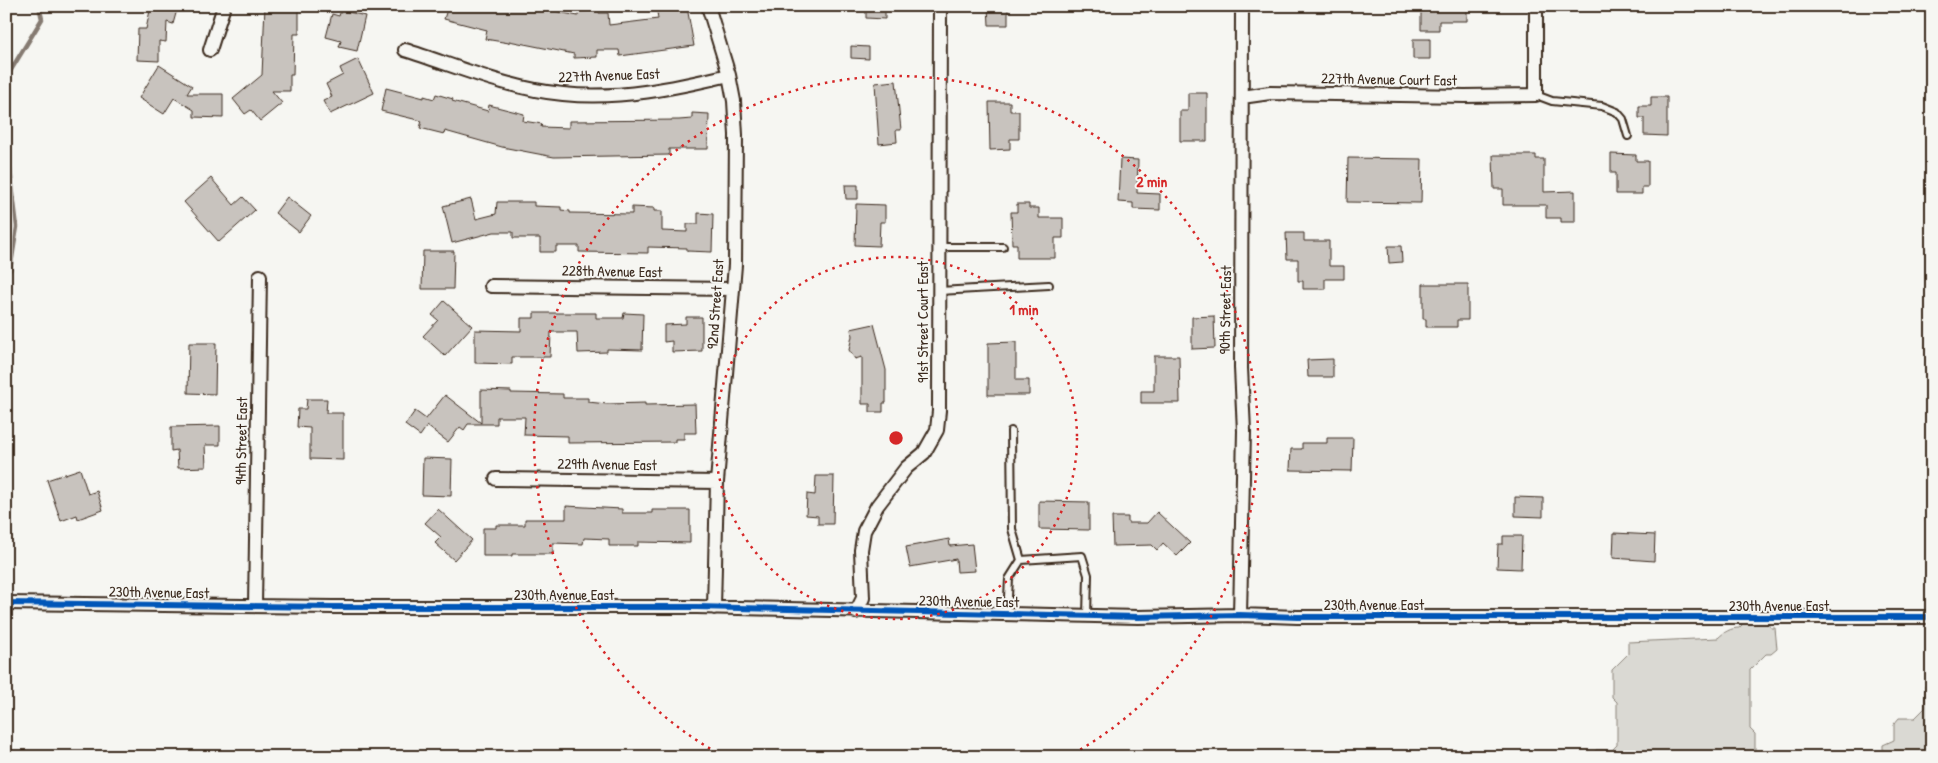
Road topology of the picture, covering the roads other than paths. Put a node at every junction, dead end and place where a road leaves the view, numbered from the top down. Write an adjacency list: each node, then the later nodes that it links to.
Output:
1 (224, 6): 6 (street)
2 (708, 6): 8 (street, 92nd Street East)
3 (940, 6): 12 (street, 91st Street Court East)
4 (1242, 6): 10 (street, 90th Street East)
5 (1536, 6): 9 (street)
6 (210, 50)
7 (405, 50): 8 (street, 227th Avenue East)
8 (729, 75): 17 (street, 92nd Street East)
9 (1536, 95): 10 (street, 227th Avenue Court East); 11 (lane)
10 (1242, 96): 28 (street, 90th Street East)
11 (1628, 136)
12 (939, 247): 13 (lane); 18 (street, 91st Street Court East)
13 (1003, 247)
14 (260, 276): 24 (street, 94th Street East)
15 (1049, 285): 18 (lane)
16 (491, 286): 17 (street, 228th Avenue East)
17 (733, 289): 21 (street, 92nd Street East)
18 (939, 291): 26 (street, 91st Street Court East)
19 (1011, 431): 22 (lane)
20 (496, 479): 21 (street, 229th Avenue East)
21 (717, 482): 25 (street, 92nd Street East)
22 (1021, 560): 27 (lane); 29 (lane)
23 (6, 603): 24 (street, 230th Avenue East)
24 (255, 606): 25 (street, 230th Avenue East)
25 (714, 608): 26 (street, 230th Avenue East)
26 (856, 612): 27 (street, 230th Avenue East)
27 (1007, 614): 29 (street, 230th Avenue East)
28 (1240, 615): 29 (street, 230th Avenue East); 30 (street, 230th Avenue East)
29 (1086, 616)
30 (1932, 618)

